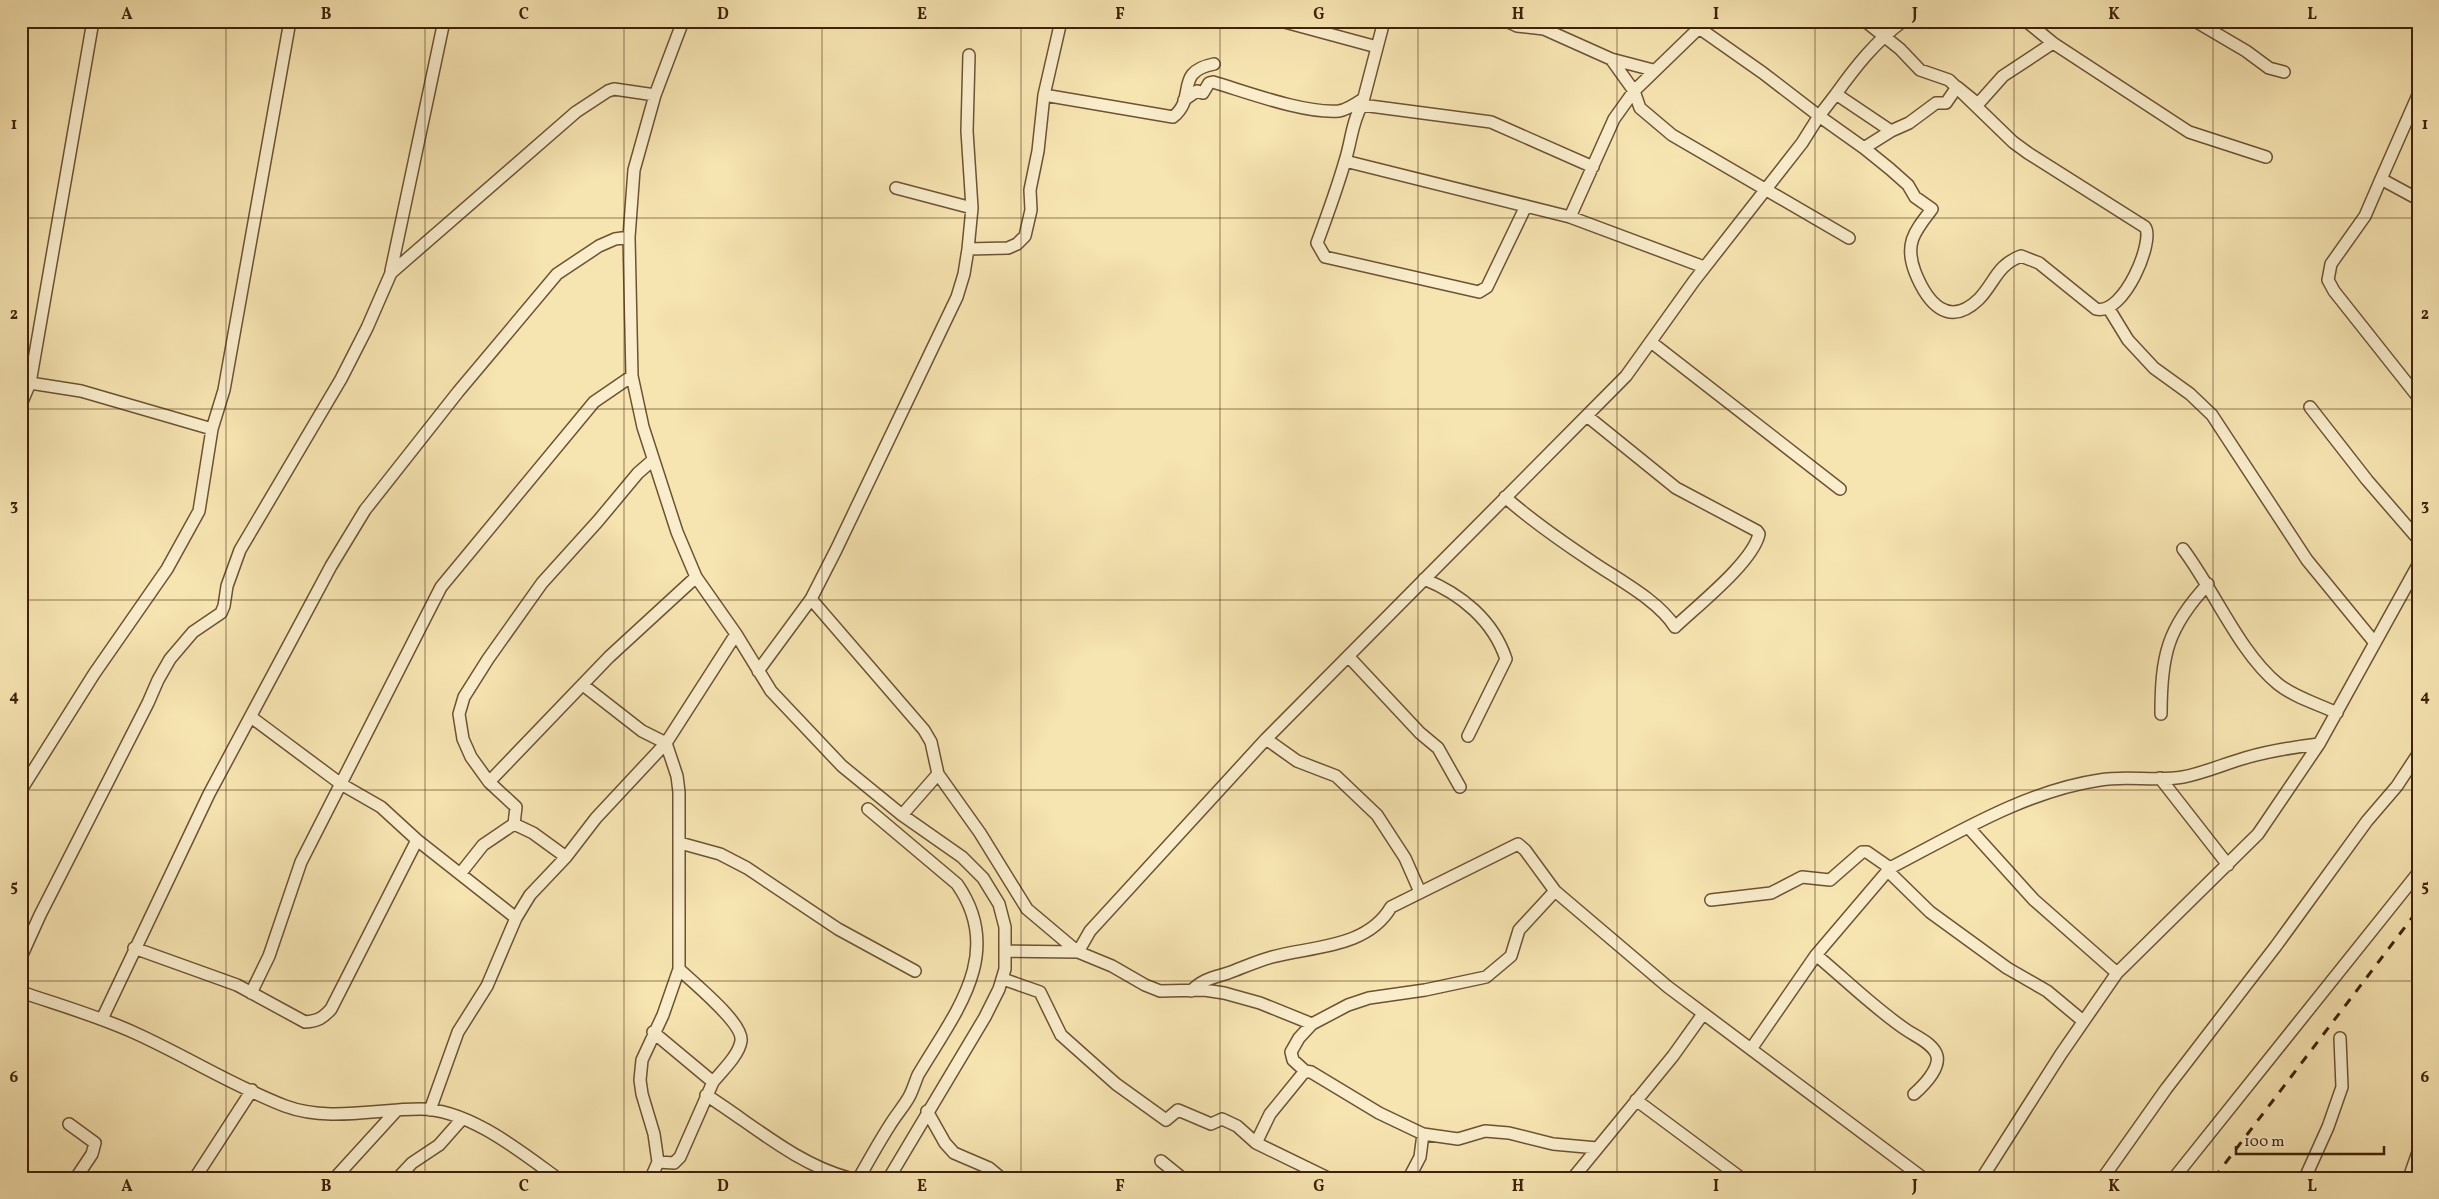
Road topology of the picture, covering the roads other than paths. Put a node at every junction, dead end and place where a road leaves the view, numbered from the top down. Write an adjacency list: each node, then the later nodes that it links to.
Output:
1 (93, 21): 51 (street)
2 (290, 21): 56 (street)
3 (444, 21): 47 (street)
4 (683, 21): 26 (street)
5 (1061, 21): 24 (street)
6 (1281, 21): 16 (street)
7 (1384, 21): 16 (street)
8 (1506, 21): 18 (street)
9 (1865, 21): 14 (street)
10 (1903, 21): 14 (street)
11 (2026, 21): 15 (street)
12 (2195, 21): 21 (street)
13 (1701, 24): 20 (street); 30 (street)
14 (1884, 35): 22 (street); 25 (street)
15 (2054, 42): 22 (street); 33 (street)
16 (1377, 46): 29 (street)
17 (969, 55): 41 (street)
18 (1611, 59): 20 (street); 23 (street)
19 (1214, 64): 28 (street)
20 (1653, 70): 23 (street)
21 (2284, 72)
22 (1957, 87): 31 (street); 48 (street)
23 (1634, 91): 35 (street); 38 (street)
24 (1044, 94): 28 (street); 45 (street)
25 (1836, 94): 30 (street); 31 (street)
26 (655, 95): 43 (street); 47 (street)
27 (2418, 95): 36 (street)
28 (1184, 100): 29 (street)
29 (1363, 102): 34 (street); 35 (street)
30 (1819, 116): 32 (street); 38 (street)
31 (1891, 131): 32 (street)
32 (1864, 148): 48 (street)
33 (2266, 156)
34 (1345, 161): 40 (street); 40 (street)
35 (1593, 167): 42 (street)
36 (2381, 179): 39 (street); 52 (street)
37 (896, 188): 41 (street)
38 (1765, 188): 44 (street); 46 (street)
39 (2418, 198)
40 (1526, 206): 42 (street)
41 (972, 208): 45 (street)
42 (1570, 217): 46 (street)
43 (629, 237): 50 (street); 74 (street)
44 (1849, 238)
45 (968, 249): 66 (street)
46 (1704, 267): 49 (street)
47 (391, 273): 105 (street)
48 (2110, 309): 68 (street)
49 (1651, 342): 55 (street); 58 (street)
50 (632, 376): 57 (street); 83 (street)
51 (30, 384): 53 (street); 56 (street)
52 (2418, 397)
53 (21, 404)
54 (2310, 407): 60 (street)
55 (1586, 416): 59 (street); 59 (street)
56 (212, 429): 85 (street)
57 (653, 460): 63 (street); 82 (street)
58 (1840, 489)
59 (1505, 497): 64 (street)
60 (2418, 539)
61 (2183, 549): 65 (street)
62 (2418, 565): 68 (street)
63 (696, 576): 67 (street); 71 (street)
64 (1424, 579): 69 (street); 75 (street)
65 (2208, 584): 72 (street); 73 (street)
66 (811, 599): 70 (street); 80 (street)
67 (736, 634): 70 (street); 77 (street)
68 (2375, 643): 72 (street)
69 (1348, 656): 76 (street); 84 (street)
70 (758, 671): 87 (street)
71 (583, 685): 77 (street); 82 (street)
72 (2337, 712): 78 (street)
73 (2161, 714)
74 (251, 717): 83 (street); 101 (street)
75 (1468, 736)
76 (1266, 739): 98 (street); 103 (street)
77 (666, 743): 91 (street); 92 (street)
78 (2320, 744): 81 (street); 93 (street)
79 (2418, 754): 154 (street)
80 (938, 774): 87 (street); 103 (street)
81 (2160, 778): 89 (street); 93 (street)
82 (489, 782): 88 (street)
83 (341, 784): 90 (street); 112 (street)
84 (1460, 787)
85 (21, 790)
86 (868, 809): 144 (street)
87 (902, 814): 102 (street)
88 (514, 824): 92 (street); 96 (street)
89 (1969, 828): 94 (street); 108 (street)
90 (417, 840): 96 (street); 112 (street)
91 (680, 844): 106 (street); 107 (street)
92 (566, 857): 100 (street)
93 (2228, 865): 108 (street)
94 (1889, 870): 99 (street); 104 (street); 115 (street)
95 (2418, 873): 155 (street)
96 (460, 874): 100 (street)
97 (1555, 891): 98 (street); 113 (street); 116 (street)
98 (1420, 892): 110 (street)
99 (1711, 900)
100 (516, 918): 127 (street)
101 (134, 948): 112 (street); 114 (street)
102 (1007, 951): 103 (street); 109 (street)
103 (1078, 952): 110 (street)
104 (1816, 955): 119 (street); 123 (street)
105 (21, 957)
106 (679, 969): 117 (street); 121 (street)
107 (916, 971)
108 (2116, 973): 115 (street)
109 (1003, 979): 128 (street); 132 (street)
110 (1191, 991): 116 (street)
111 (21, 992): 114 (street)
112 (251, 993)
113 (1703, 1014): 119 (street); 125 (street)
114 (102, 1019): 122 (street)
115 (2083, 1021): 153 (street)
116 (1312, 1024): 120 (street)
117 (653, 1032): 121 (street); 136 (street)
118 (2340, 1038): 156 (street)
119 (1751, 1049): 152 (street)
120 (1305, 1071): 131 (street); 132 (street)
121 (713, 1082): 124 (street)
122 (252, 1090): 126 (street); 138 (street)
123 (1914, 1094)
124 (706, 1095): 136 (street); 143 (street)
125 (1636, 1100): 133 (street); 151 (street)
126 (397, 1110): 127 (street); 139 (street)
127 (430, 1110): 129 (street)
128 (927, 1111): 145 (street); 146 (street)
129 (462, 1120): 140 (street); 141 (street)
130 (69, 1124): 137 (street)
131 (1423, 1134): 133 (street); 149 (street)
132 (1256, 1143): 148 (street)
133 (1597, 1148): 150 (street)
134 (2418, 1152): 157 (street)
135 (1161, 1161): 147 (street)
136 (658, 1162): 142 (street)
137 (76, 1178)
138 (195, 1178)
139 (335, 1178)
140 (398, 1178)
141 (557, 1178)
142 (651, 1178)
143 (849, 1178)
144 (858, 1178)
145 (889, 1178)
146 (1001, 1178)
147 (1182, 1178)
148 (1328, 1178)
149 (1410, 1178)
150 (1573, 1178)
151 (1741, 1178)
152 (1923, 1178)
153 (1982, 1178)
154 (2103, 1178)
155 (2174, 1178)
156 (2305, 1178)
157 (2409, 1178)

